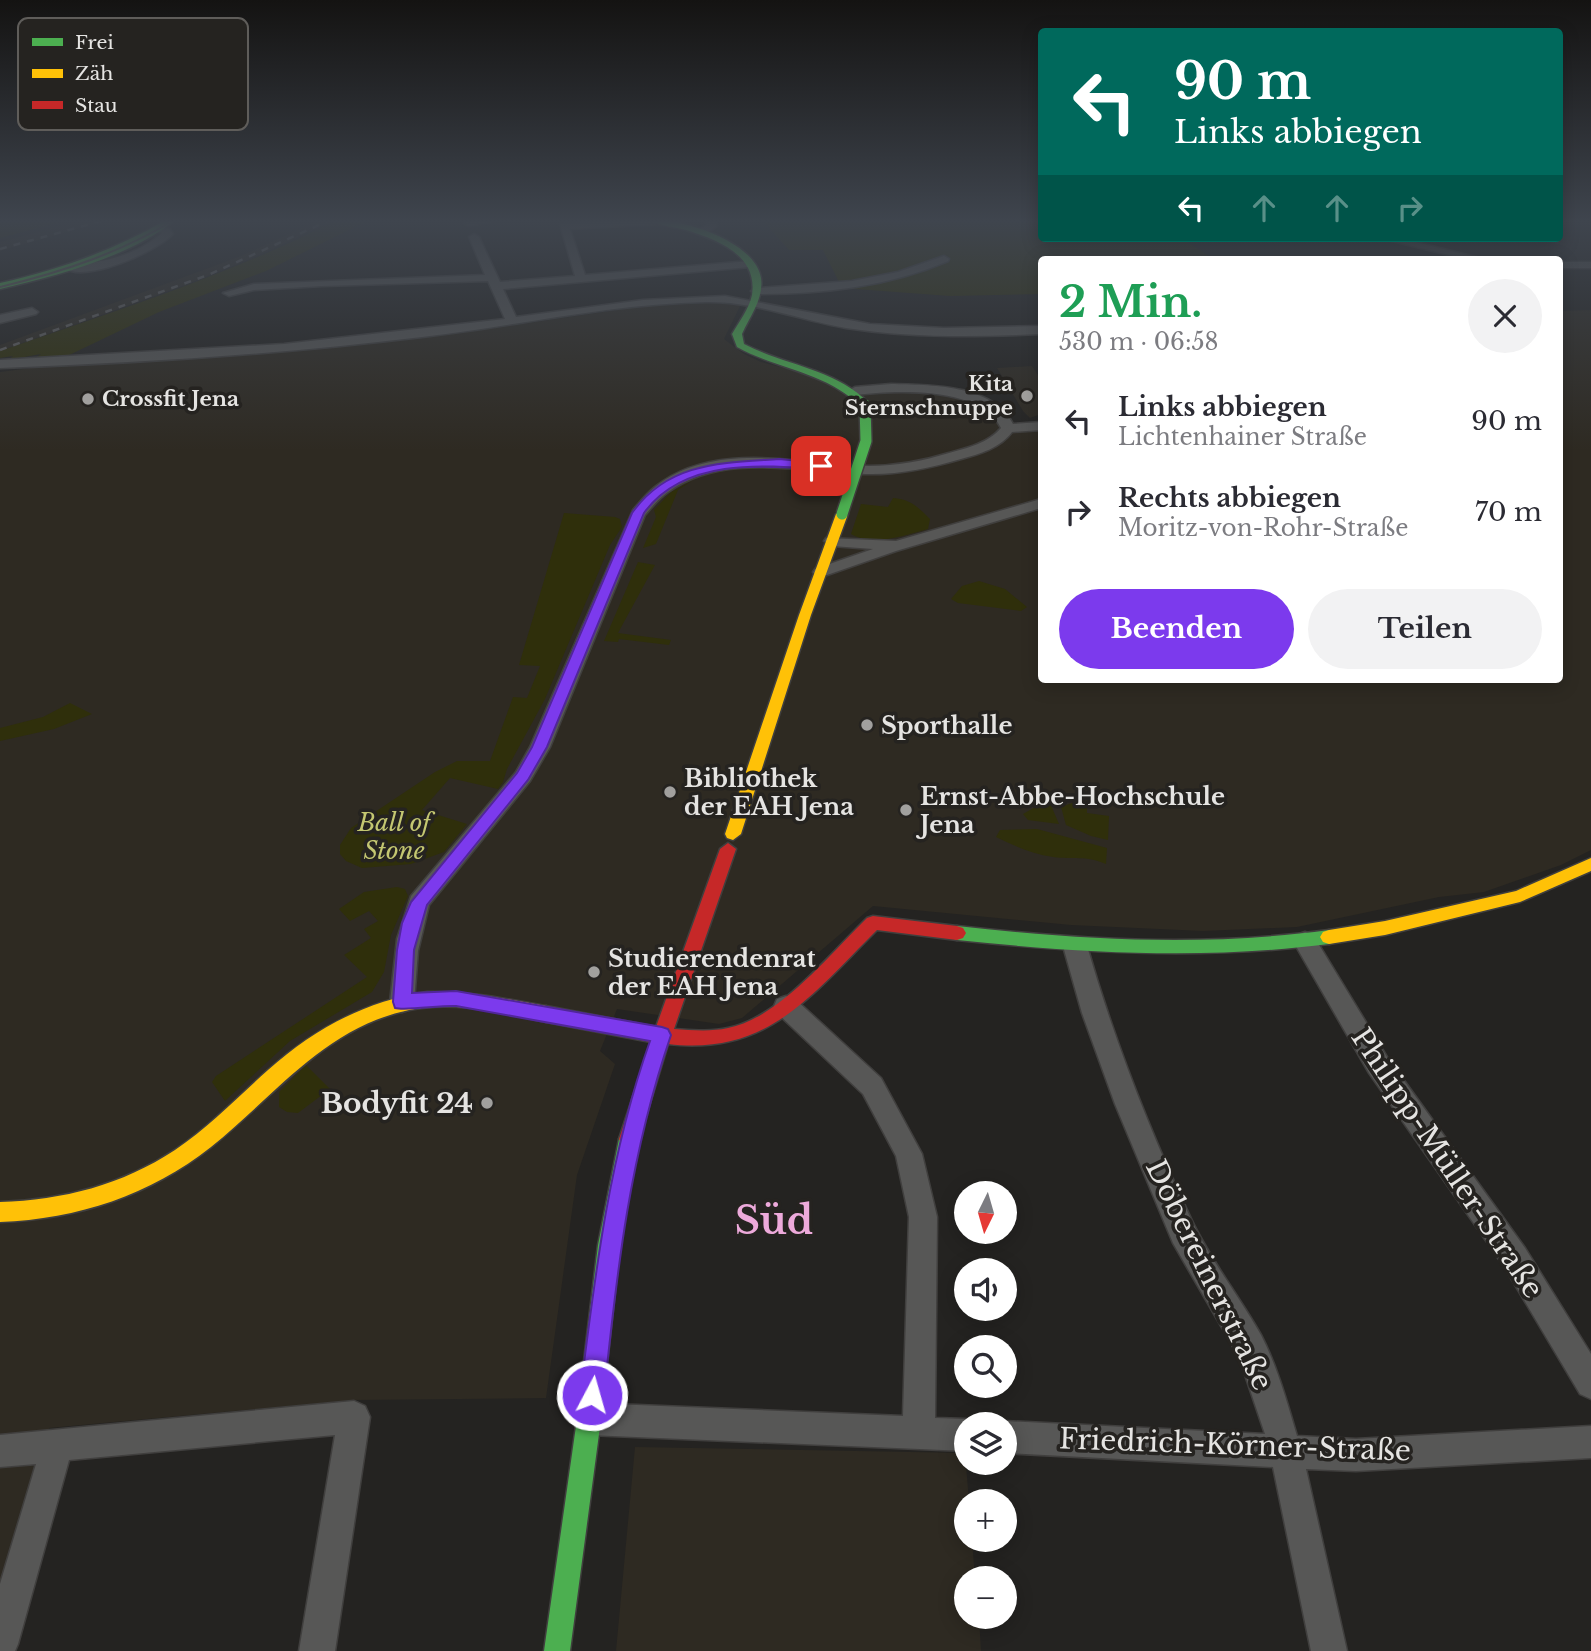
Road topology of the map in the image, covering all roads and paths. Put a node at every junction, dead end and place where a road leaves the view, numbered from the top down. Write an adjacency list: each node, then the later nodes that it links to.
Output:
1 (500, 297): 7 (street)
2 (742, 297): 7 (street)
3 (755, 297): 10 (main road)
4 (758, 297): 8 (street)
5 (32, 312): 6 (street)
6 (0, 319)
7 (512, 322): 9 (street)
8 (1038, 330)
9 (0, 364)
10 (855, 391): 12 (street); 14 (main road, bridge)
11 (1038, 426): 12 (street)
12 (1008, 428): 20 (street)
13 (1038, 504): 15 (street)
14 (832, 541): 15 (street); 16 (main road)
15 (897, 546): 16 (street)
16 (821, 572): 22 (main road)
17 (1591, 864): 18 (main road)
18 (1305, 941): 19 (main road); 24 (street, Philipp-Müller-Straße)
19 (1075, 946): 21 (main road); 32 (street, Döbereinerstraße)
20 (402, 1002): 22 (main road); 23 (main road)
21 (786, 1006): 22 (main road); 26 (street)
22 (662, 1035): 25 (main road)
23 (0, 1212)
24 (1591, 1383)
25 (589, 1419): 26 (street); 35 (main road)
26 (919, 1433): 27 (street)
27 (954, 1434)
28 (1017, 1438): 32 (street, Friedrich-Körner-Straße)
29 (1591, 1442): 32 (street, Friedrich-Körner-Straße)
30 (58, 1444): 31 (street); 33 (street); 34 (street)
31 (0, 1451)
32 (1286, 1452): 36 (street, Döbereinerstraße)
33 (0, 1644)
34 (317, 1651)
35 (557, 1651)
36 (1329, 1651)

